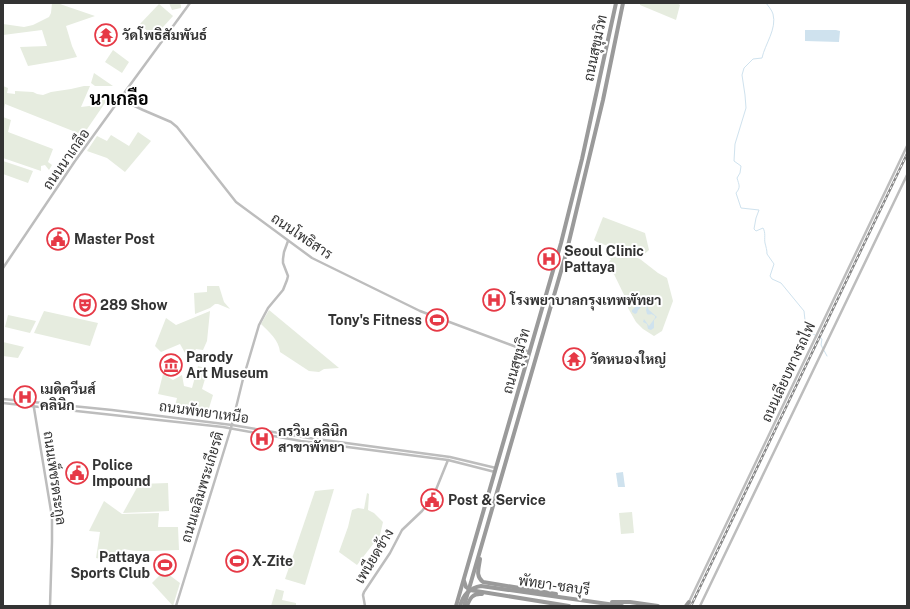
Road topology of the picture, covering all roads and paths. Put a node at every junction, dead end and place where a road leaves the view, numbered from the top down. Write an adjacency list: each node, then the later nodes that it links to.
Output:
1 (190, 3): 6 (street, ถนนนาเกลือ)
2 (616, 3): 4 (highway, ถนนสุขุมวิท)
3 (623, 3): 5 (highway, ถนนสุขุมวิท)
4 (614, 15): 5 (highway); 9 (highway, ถนนสุขุมวิท)
5 (620, 17): 10 (highway, ถนนสุขุมวิท)
6 (120, 99): 13 (street, ถนนโพธิสาร); 14 (street, ถนนนาเกลือ)
7 (907, 146): 37 (street, ถนนเลียบทางรถไฟ)
8 (907, 175): 47 (street, ถนนเลียบทางรถไฟ)
9 (573, 194): 10 (highway); 11 (highway, ถนนสุขุมวิท)
10 (580, 195): 12 (highway, ถนนสุขุมวิท)
11 (571, 203): 12 (highway); 15 (highway, ถนนสุขุมวิท)
12 (578, 205): 23 (highway, ถนนสุขุมวิท)
13 (288, 241): 15 (street, ถนนโพธิสาร); 24 (street, ถนนเฉลิมพระเกียรติ)
14 (3, 268)
15 (530, 352): 22 (highway, ถนนสุขุมวิท)
16 (3, 399): 18 (street, ถนนพัทยาเหนือ)
17 (3, 402): 19 (street, ถนนพัทยาเหนือ)
18 (33, 402): 20 (street, ถนนเพ็ชรตระกูล); 24 (street, ถนนพัทยาเหนือ)
19 (26, 405): 20 (street, ถนนพัทยาเหนือ); 21 (street)
20 (33, 406): 21 (street, ถนนเพ็ชรตระกูล); 24 (street, ถนนพัทยาเหนือ)
21 (35, 419): 38 (street, ถนนเพ็ชรตระกูล)
22 (510, 421): 23 (highway); 26 (highway, ถนนสุขุมวิท)
23 (517, 423): 27 (highway, ถนนสุขุมวิท)
24 (231, 427): 25 (street, ถนนพัทยาเหนือ); 26 (street, ถนนพัทยาเหนือ); 39 (street, ถนนเฉลิมพระเกียรติ)
25 (448, 460): 26 (street, ถนนพัทยาเหนือ); 40 (street, เพนียดช้าง)
26 (496, 470): 27 (highway); 28 (highway, ถนนสุขุมวิท)
27 (503, 472): 29 (highway, ถนนสุขุมวิท)
28 (481, 520): 29 (highway); 31 (highway, ถนนสุขุมวิท)
29 (488, 522): 30 (highway, ถนนสุขุมวิท)
30 (481, 549): 32 (highway); 33 (highway, ถนนสุขุมวิท)
31 (464, 580): 33 (highway); 41 (highway, ถนนสุขุมวิท)
32 (497, 584): 34 (highway); 35 (highway)
33 (469, 590): 34 (highway); 43 (highway, ถนนสุขุมวิท)
34 (508, 597): 43 (highway); 44 (highway)
35 (583, 600): 36 (highway, พัทยา-ชลบุรี); 42 (highway, พัทยา-ชลบุรี)
36 (600, 603): 45 (highway, พัทยา-ชลบุรี); 46 (highway)
37 (687, 605)
38 (50, 606)
39 (176, 606)
40 (365, 606)
41 (456, 606)
42 (460, 606)
43 (466, 606)
44 (569, 606)
45 (622, 606)
46 (658, 606)
47 (700, 606)

